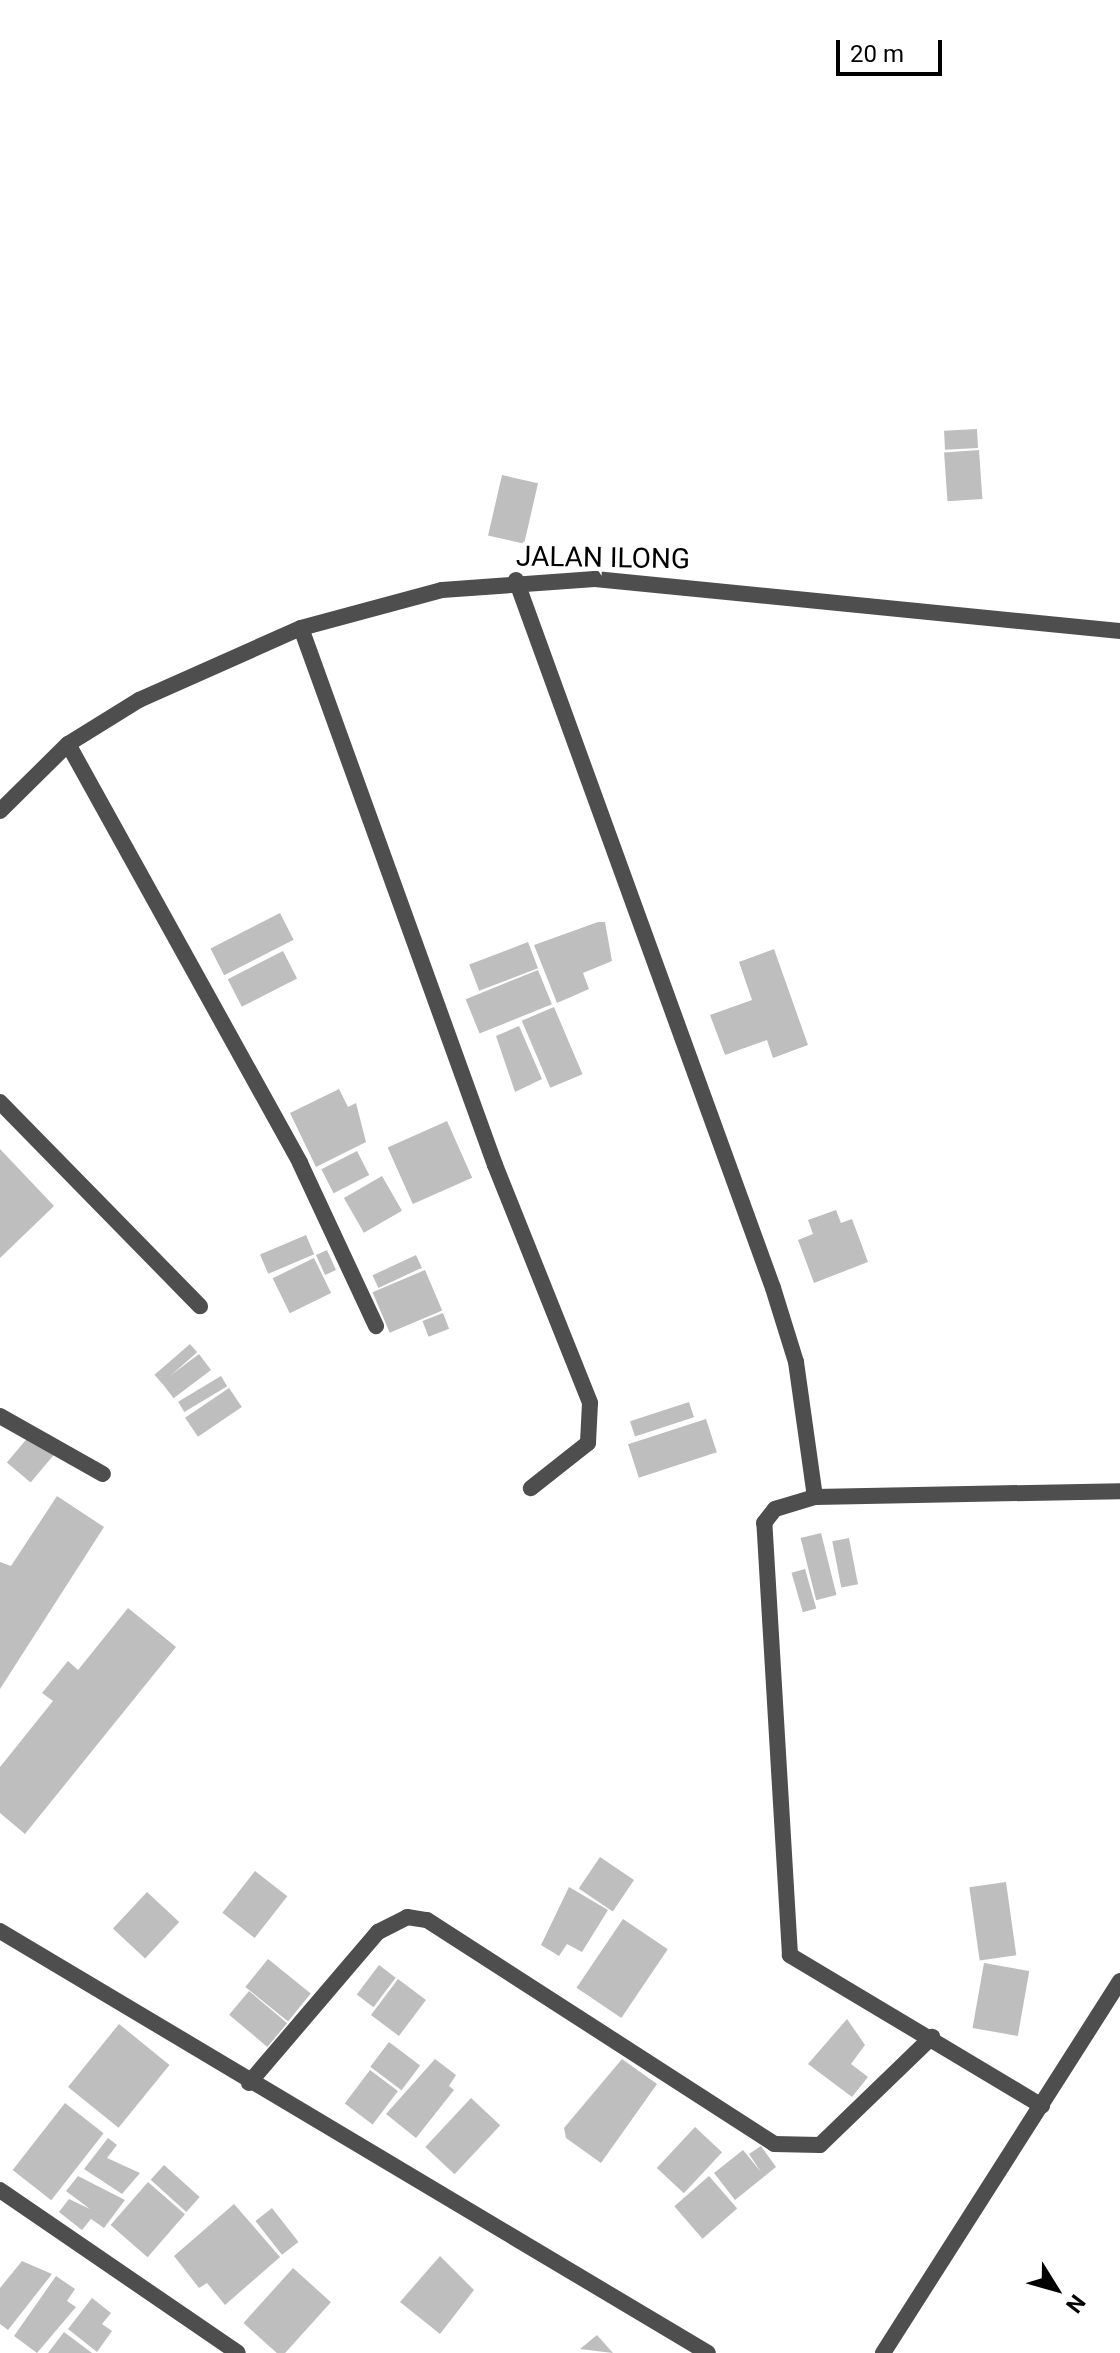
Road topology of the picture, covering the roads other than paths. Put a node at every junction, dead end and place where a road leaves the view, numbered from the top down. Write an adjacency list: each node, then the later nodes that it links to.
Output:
1 (516, 580): 2 (street, JALAN ILONG); 3 (street, JALAN ILONG); 13 (street)
2 (301, 628): 4 (street, JALAN ILONG); 11 (street)
3 (1120, 631)
4 (68, 744): 5 (street, JALAN ILONG); 8 (street)
5 (0, 811)
6 (0, 1102): 7 (street)
7 (200, 1306)
8 (376, 1326)
9 (0, 1416): 10 (street)
10 (103, 1474)
11 (531, 1488)
12 (1120, 1491): 13 (street)
13 (815, 1497): 16 (street)
14 (0, 1931): 17 (street)
15 (1120, 1981): 18 (street)
16 (932, 2037): 17 (street); 18 (street)
17 (249, 2083): 21 (street)
18 (1042, 2106): 22 (street)
19 (0, 2190): 20 (street)
20 (238, 2353)
21 (708, 2353)
22 (883, 2353)

